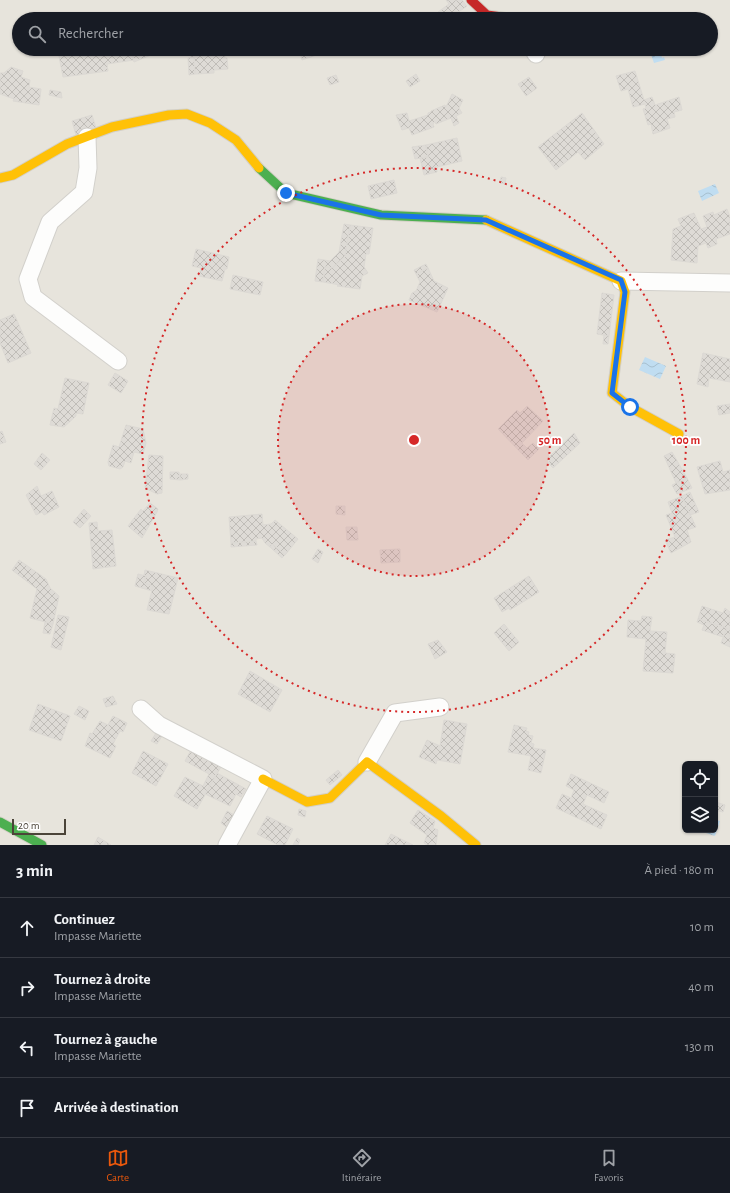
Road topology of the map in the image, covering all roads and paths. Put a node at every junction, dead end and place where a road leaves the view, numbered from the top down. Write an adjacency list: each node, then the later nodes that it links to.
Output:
1 (471, 0): 2 (street)
2 (484, 12)
3 (86, 137): 4 (street); 5 (street); 7 (street)
4 (0, 178)
5 (621, 280): 6 (street); 8 (street)
6 (730, 283)
7 (118, 361)
8 (679, 434)
9 (440, 707): 11 (street)
10 (141, 709): 12 (street)
11 (367, 762): 12 (street); 16 (street)
12 (263, 780): 15 (street)
13 (0, 822): 14 (street)
14 (42, 845)
15 (227, 845)
16 (476, 845)

